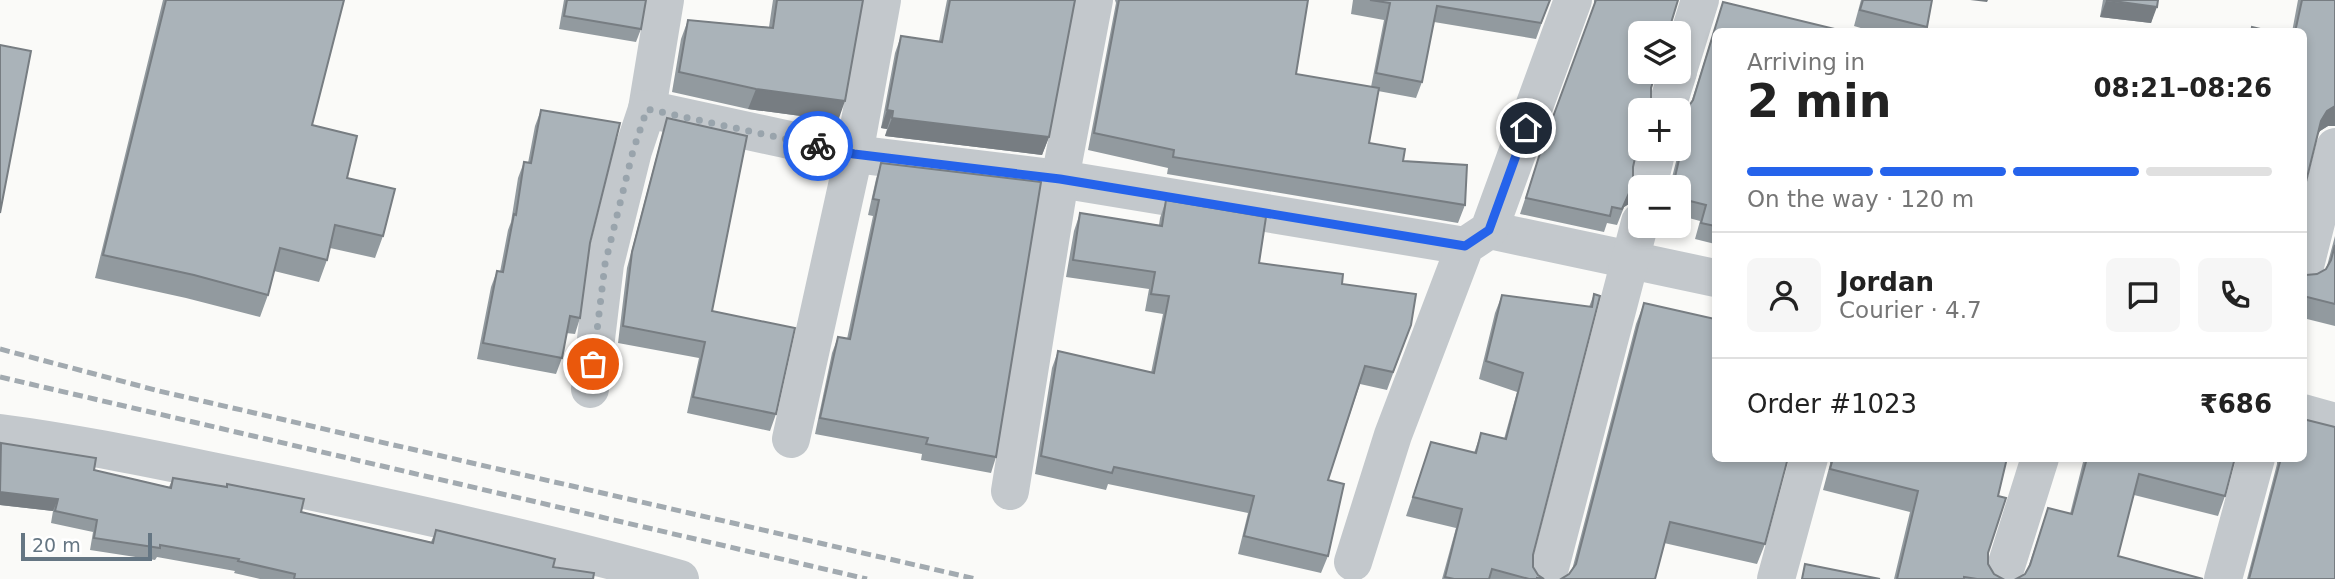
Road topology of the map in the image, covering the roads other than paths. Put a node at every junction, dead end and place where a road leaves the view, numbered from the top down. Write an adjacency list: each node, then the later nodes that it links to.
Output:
1 (665, 0): 7 (street)
2 (882, 0): 9 (street)
3 (1094, 0): 10 (street)
4 (1573, 0): 11 (street)
5 (1700, 0): 6 (street)
6 (1691, 29)
7 (647, 109): 9 (street); 16 (street)
8 (2335, 146): 13 (street)
9 (854, 154): 10 (street); 20 (street)
10 (1060, 179): 11 (street); 24 (street)
11 (1477, 238): 14 (street); 25 (street)
12 (1636, 238): 14 (street)
13 (2307, 258)
14 (1630, 261): 15 (street); 27 (street)
15 (1712, 277)
16 (590, 389)
17 (2307, 415): 18 (street)
18 (2335, 422)
19 (0, 433): 26 (street)
20 (791, 439)
21 (1808, 462): 28 (street)
22 (2039, 462): 29 (street)
23 (2255, 462): 30 (street)
24 (1010, 491)
25 (1353, 562)
26 (680, 579)
27 (1547, 579)
28 (1776, 579)
29 (2002, 579)
30 (2223, 579)

